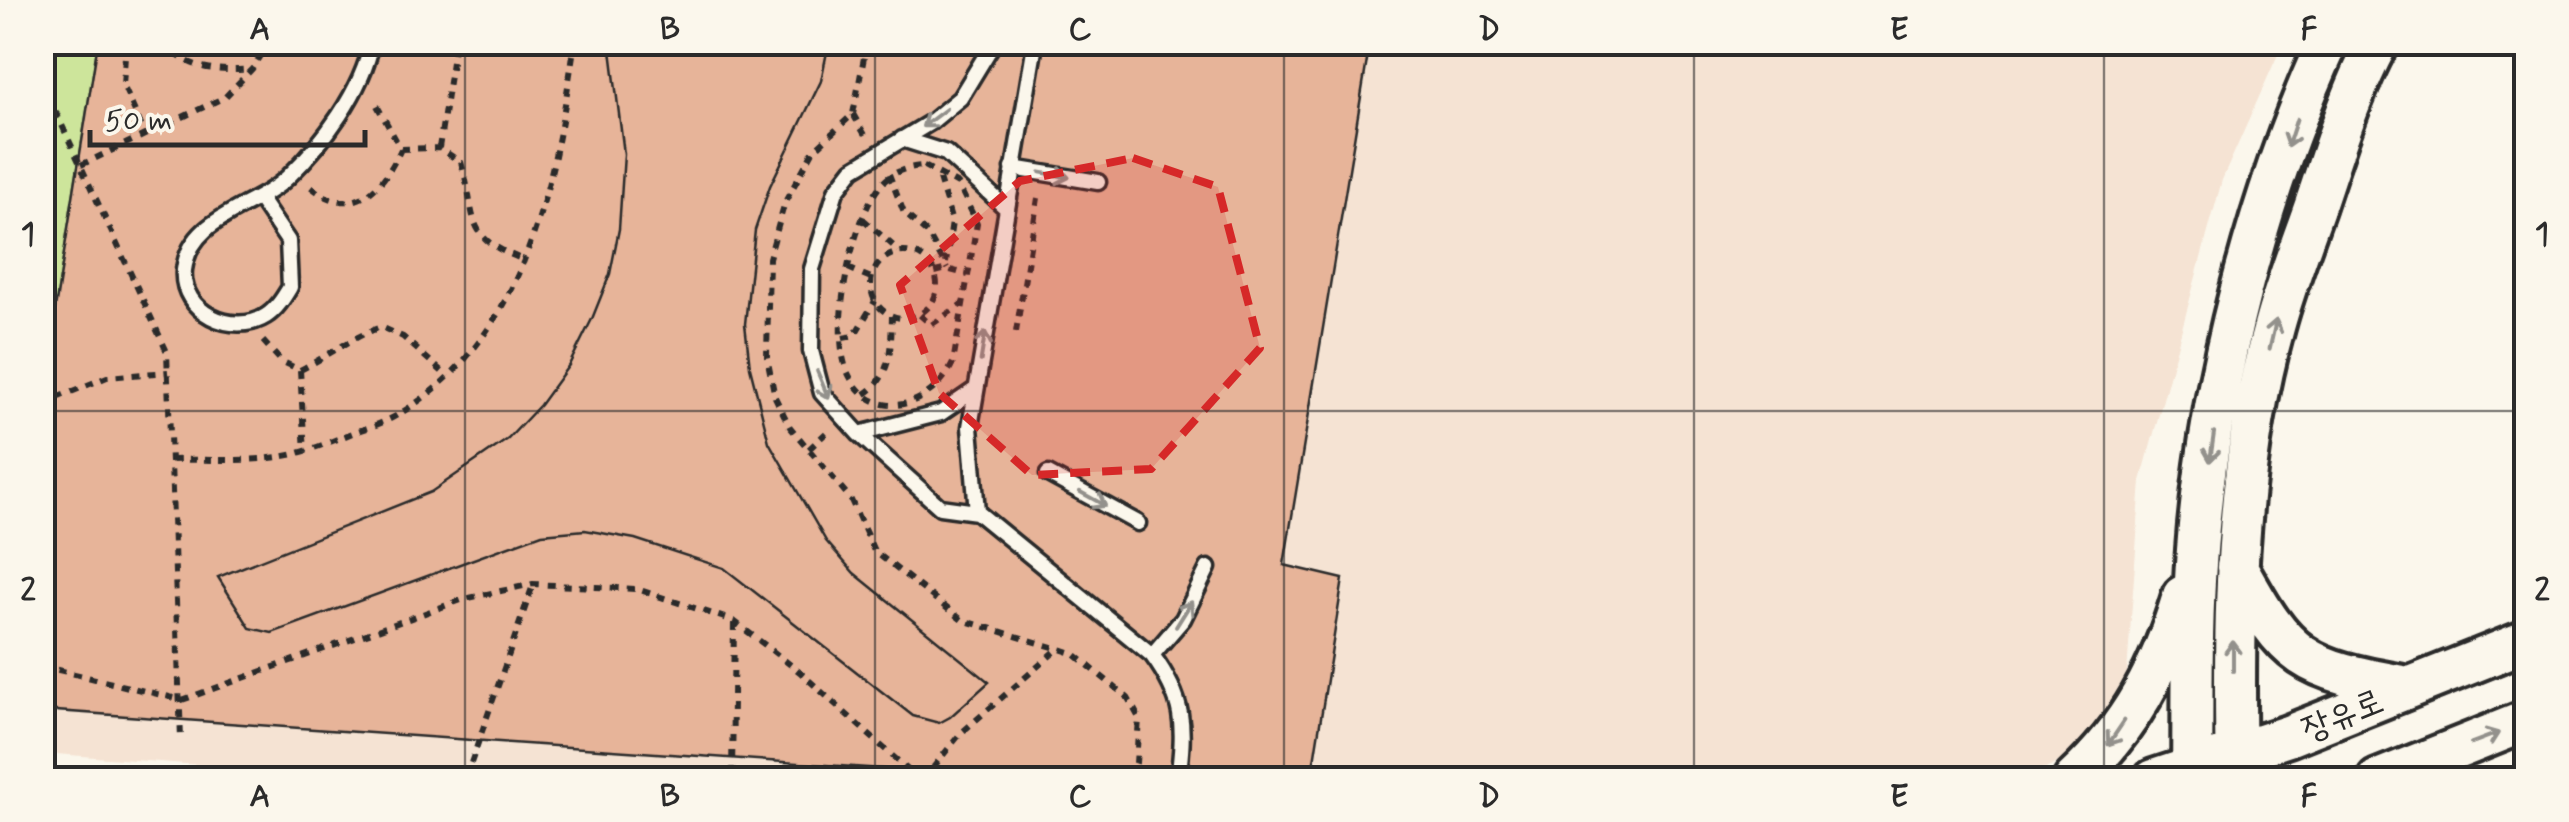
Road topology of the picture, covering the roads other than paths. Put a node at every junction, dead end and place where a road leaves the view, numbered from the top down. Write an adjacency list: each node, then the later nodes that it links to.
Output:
1 (372, 42): 9 (lane)
2 (994, 42): 6 (lane, one-way to 6)
3 (1032, 42): 7 (lane)
4 (2328, 42): 16 (main road, one-way to 16)
5 (2378, 42): 17 (main road, one-way to 5)
6 (902, 139): 10 (lane); 12 (lane, one-way to 12)
7 (1013, 168): 8 (lane, one-way to 8); 10 (lane)
8 (1098, 182)
9 (259, 198): 9 (lane)
10 (1006, 208): 11 (lane, one-way to 10)
11 (976, 389): 12 (lane); 14 (lane)
12 (859, 434): 14 (lane)
13 (1048, 474): 15 (lane, one-way to 15)
14 (977, 512): 20 (lane)
15 (1138, 523)
16 (2197, 549): 24 (main road); 27 (main road, one-way to 27)
17 (2237, 567): 21 (main road); 23 (main road, one-way to 17)
18 (1208, 568): 20 (lane, one-way to 18)
19 (2526, 641): 21 (main road, 장유로)
20 (1152, 655): 26 (lane)
21 (2408, 687): 23 (main road, 장유로)
22 (2526, 722): 25 (main road, one-way to 22)
23 (2236, 766): 24 (main road, 장유로)
24 (2192, 774): 28 (main road, 장유로)
25 (2380, 779)
26 (1178, 780)
27 (2074, 780)
28 (2154, 780)

